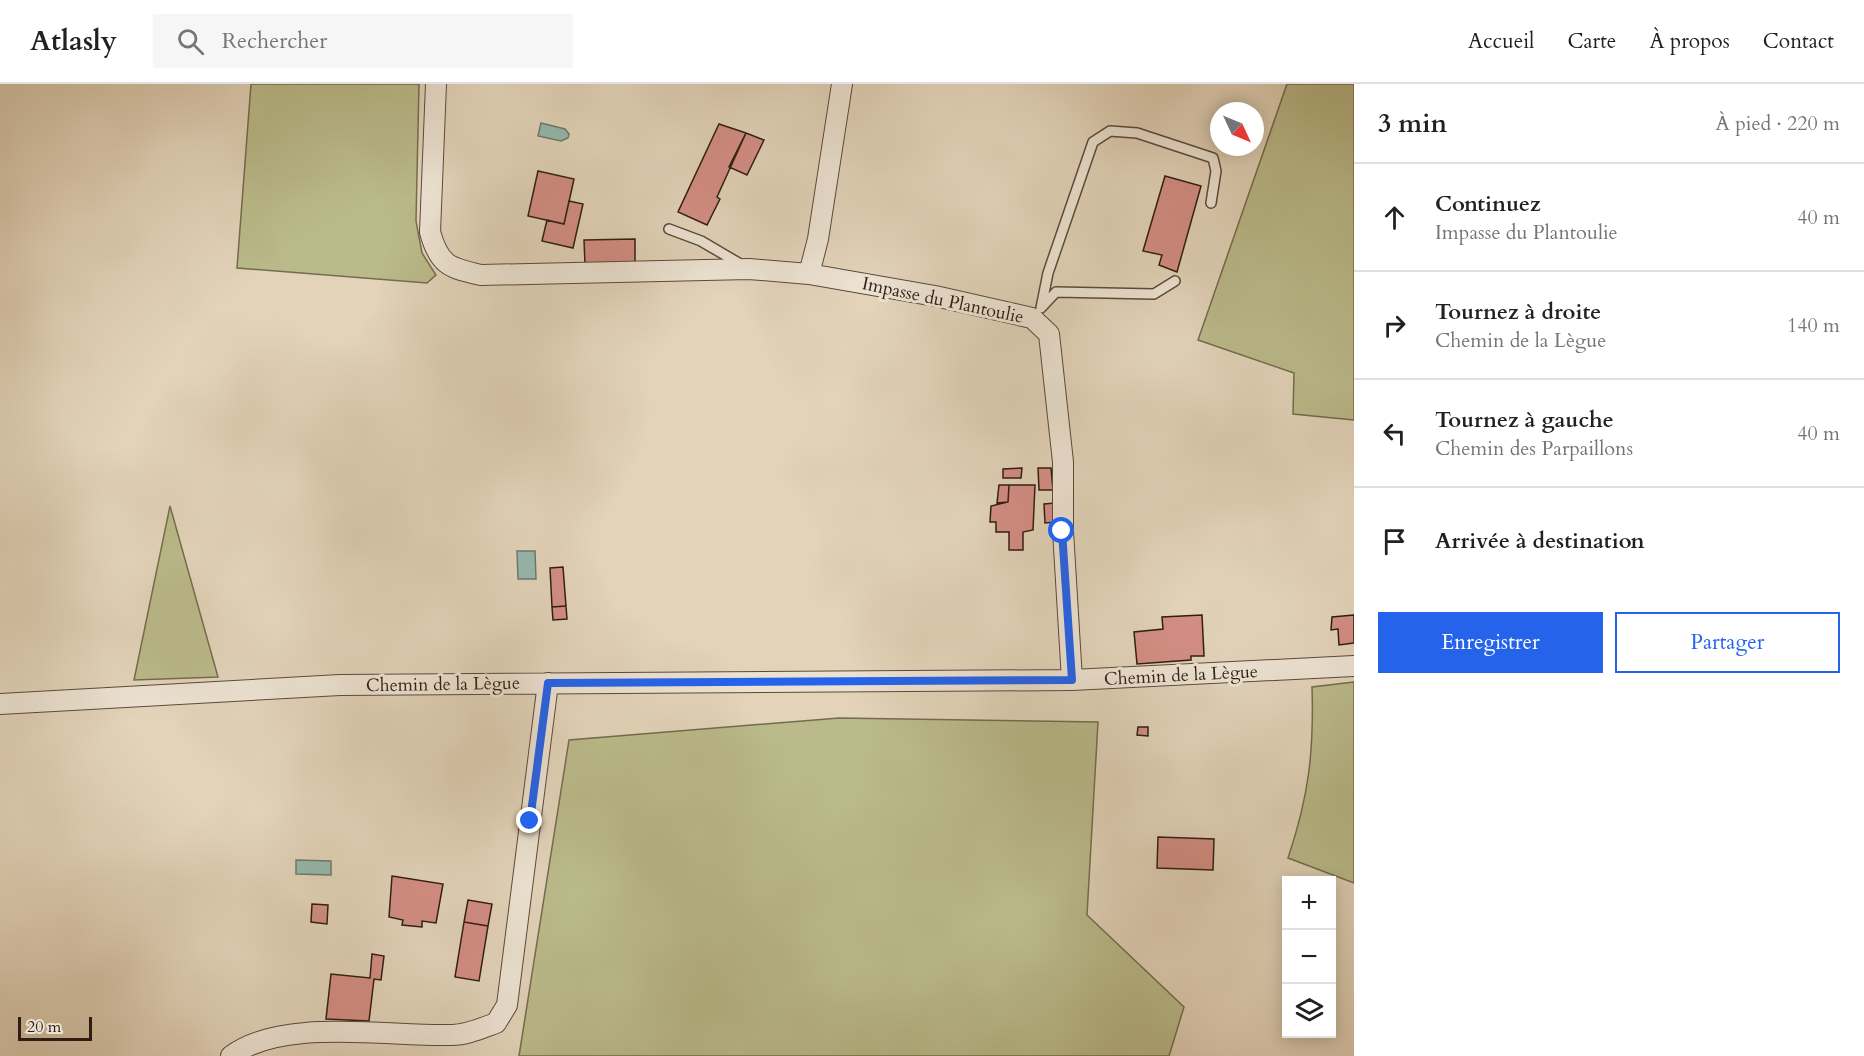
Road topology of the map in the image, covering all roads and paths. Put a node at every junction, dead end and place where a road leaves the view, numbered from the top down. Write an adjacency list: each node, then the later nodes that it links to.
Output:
1 (436, 84): 5 (street, Impasse du Plantoulie)
2 (842, 84): 6 (street)
3 (1211, 203): 8 (lane)
4 (669, 229): 5 (lane)
5 (749, 269): 6 (street, Impasse du Plantoulie)
6 (809, 274): 8 (street, Impasse du Plantoulie)
7 (1175, 281): 8 (lane)
8 (1037, 313): 10 (street, Impasse du Plantoulie)
9 (1354, 666): 10 (street, Chemin de la Lègue)
10 (1072, 680): 11 (street, Chemin de la Lègue)
11 (548, 683): 12 (street, Chemin de la Lègue); 13 (street)
12 (0, 704)
13 (231, 1056)

